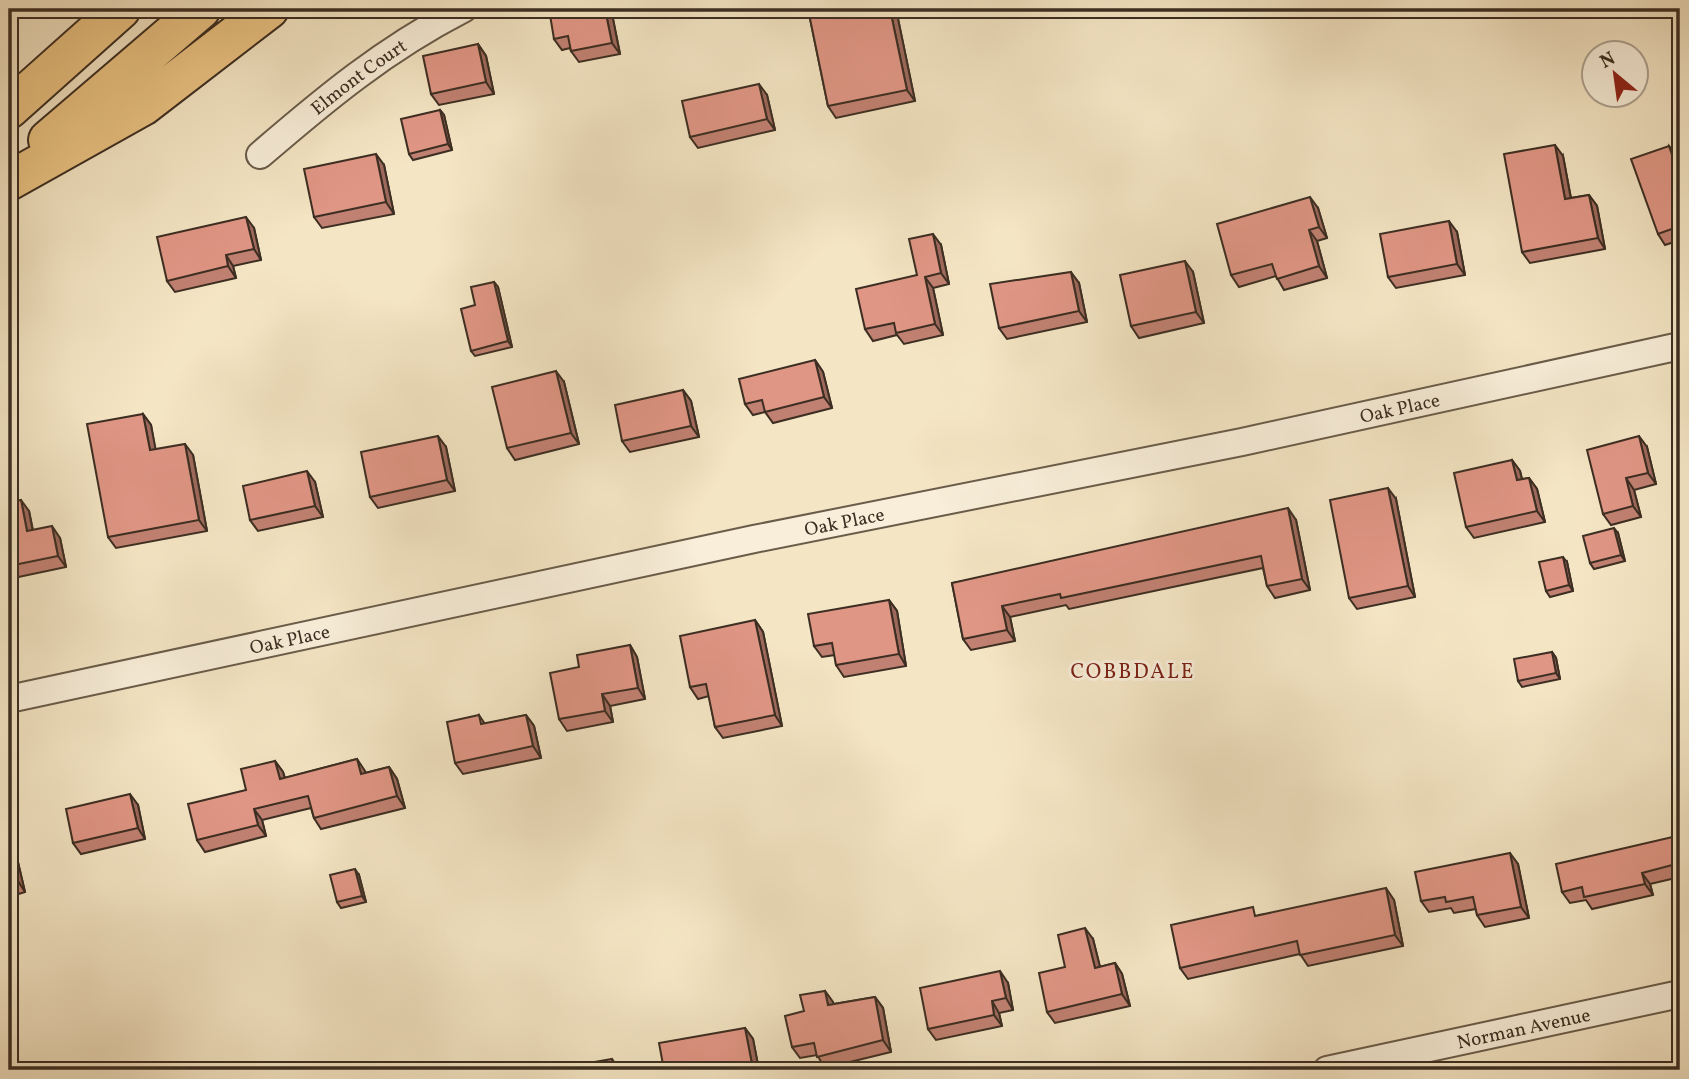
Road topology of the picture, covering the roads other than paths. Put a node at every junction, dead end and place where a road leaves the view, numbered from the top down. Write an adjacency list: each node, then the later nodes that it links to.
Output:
1 (121, 9): 5 (highway)
2 (201, 9): 7 (highway)
3 (269, 9): 8 (highway)
4 (463, 9): 6 (street, Elmont Court)
5 (9, 109)
6 (260, 155)
7 (9, 173)
8 (9, 181)
9 (1680, 346): 10 (street, Oak Place)
10 (9, 699)
11 (1680, 994): 12 (street, Norman Avenue)
12 (1424, 1060): 13 (street, Norman Avenue)
13 (1327, 1070)

